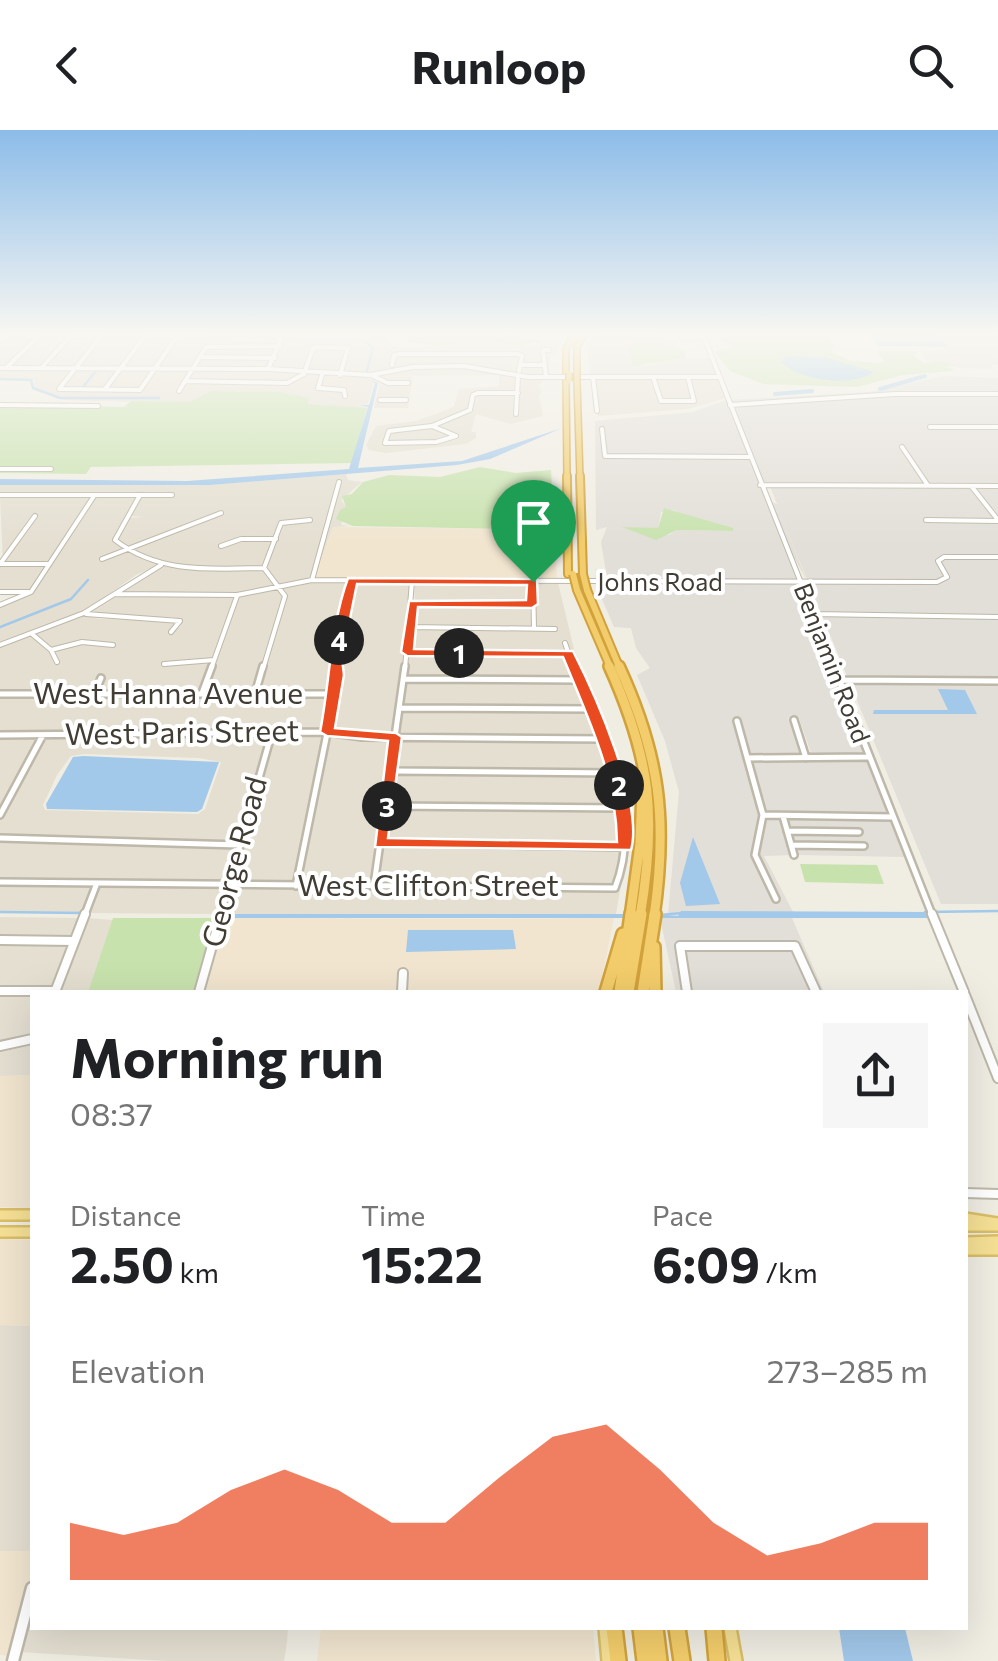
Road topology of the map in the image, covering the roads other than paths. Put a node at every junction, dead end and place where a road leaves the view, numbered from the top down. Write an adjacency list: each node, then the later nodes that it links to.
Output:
1 (471, 403): 12 (street)
2 (517, 403): 10 (street)
3 (572, 403): 11 (highway)
4 (577, 403): 11 (highway)
5 (596, 403): 9 (street)
6 (729, 403): 18 (street, Benjamin Road)
7 (0, 405): 8 (street)
8 (98, 406)
9 (597, 412)
10 (516, 414)
11 (572, 419): 15 (highway); 15 (highway)
12 (432, 426): 12 (street)
13 (930, 427): 14 (street)
14 (998, 427)
15 (572, 429): 46 (highway); 46 (highway)
16 (602, 429): 18 (street)
17 (902, 447): 23 (street)
18 (750, 458): 22 (street, Benjamin Road)
19 (0, 468): 20 (street)
20 (51, 468)
21 (339, 482): 47 (street)
22 (760, 485): 23 (street); 51 (street, Benjamin Road)
23 (928, 486): 24 (street)
24 (971, 486): 25 (street); 36 (street)
25 (998, 486)
26 (0, 495): 27 (street)
27 (95, 495): 28 (street); 43 (street)
28 (140, 495): 29 (street); 32 (street)
29 (172, 496)
30 (222, 513): 39 (street)
31 (35, 516): 42 (street)
32 (128, 517): 33 (street); 39 (street)
33 (141, 517)
34 (310, 520): 37 (street)
35 (926, 520): 36 (street)
36 (998, 520)
37 (276, 539): 38 (street); 45 (street)
38 (222, 546)
39 (126, 548): 41 (street); 44 (street)
40 (998, 557): 51 (street, Johns Road)
41 (102, 559)
42 (0, 564): 43 (street)
43 (49, 564): 55 (street)
44 (162, 565): 45 (street); 56 (street)
45 (264, 568): 52 (street)
46 (575, 574): 53 (highway, bridge); 53 (highway, bridge)
47 (312, 580): 48 (street, Johns Road); 52 (street, Johns Road)
48 (352, 580): 49 (street, Johns Road); 87 (street)
49 (412, 580): 50 (street, Johns Road); 58 (street)
50 (533, 582): 51 (street, Johns Road); 59 (street)
51 (803, 582): 62 (street, Benjamin Road)
52 (278, 586): 57 (street, Johns Road); 86 (street)
53 (578, 590): 124 (highway); 125 (highway)
54 (0, 592): 55 (street)
55 (31, 592): 60 (street)
56 (115, 594): 57 (street, Johns Road); 61 (street)
57 (237, 595): 75 (street)
58 (413, 604): 59 (street); 64 (street)
59 (532, 604): 65 (street)
60 (0, 605)
61 (84, 613): 67 (street); 68 (street)
62 (814, 614): 63 (street); 81 (street, Benjamin Road)
63 (998, 617)
64 (410, 627): 65 (street); 73 (street)
65 (534, 628): 66 (street)
66 (555, 629)
67 (172, 632)
68 (32, 634): 71 (street); 72 (street)
69 (565, 643): 74 (street)
70 (113, 645): 72 (street)
71 (0, 646)
72 (51, 650): 76 (street)
73 (407, 652): 74 (street); 79 (street)
74 (568, 654): 80 (street)
75 (214, 660): 77 (street); 85 (street)
76 (57, 662)
77 (164, 664)
78 (101, 678): 84 (street)
79 (404, 679): 80 (street); 88 (street)
80 (579, 680): 89 (street)
81 (840, 680): 82 (street); 98 (street, Benjamin Road)
82 (998, 681)
83 (0, 694): 84 (street, West Hanna Avenue)
84 (94, 694): 85 (street, West Hanna Avenue)
85 (202, 694): 86 (street, West Hanna Avenue)
86 (255, 694): 87 (street, West Hanna Avenue)
87 (335, 694): 93 (street)
88 (400, 708): 89 (street); 96 (street)
89 (591, 709): 97 (street)
90 (794, 720): 100 (street)
91 (737, 721): 99 (street)
92 (272, 732): 93 (street, West Paris Street); 95 (street, West Paris Street); 113 (street, George Road)
93 (327, 732): 96 (street, West Paris Street); 122 (street)
94 (0, 735): 95 (street, West Paris Street)
95 (42, 735): 105 (street)
96 (396, 737): 97 (street, West Paris Street); 101 (street)
97 (604, 739): 102 (street)
98 (868, 757): 100 (street); 108 (street, Benjamin Road)
99 (747, 758): 100 (street); 106 (street)
100 (806, 758)
101 (393, 771): 102 (street); 103 (street)
102 (616, 773): 104 (street)
103 (387, 806): 104 (street); 112 (street)
104 (624, 808): 116 (street)
105 (0, 815)
106 (763, 815): 107 (street); 123 (street)
107 (783, 816): 108 (street); 109 (street)
108 (892, 818): 140 (street, Benjamin Road)
109 (788, 832): 110 (street); 114 (street)
110 (859, 832)
111 (0, 838): 113 (street)
112 (380, 843): 116 (street); 121 (street)
113 (239, 845): 120 (street, George Road)
114 (792, 846): 115 (street); 117 (street)
115 (864, 846)
116 (625, 847): 121 (street, West Clifton Street)
117 (794, 854)
118 (0, 882): 119 (street, West Clifton Street)
119 (97, 883): 120 (street, West Clifton Street); 127 (street)
120 (229, 884): 122 (street, West Clifton Street); 131 (street, George Road)
121 (374, 885): 122 (street, West Clifton Street)
122 (296, 886)
123 (776, 899)
124 (652, 927): 136 (highway); 137 (highway)
125 (630, 928): 133 (highway); 134 (highway); 135 (highway)
126 (0, 940): 127 (street)
127 (74, 942): 130 (street)
128 (404, 973): 132 (street)
129 (0, 990): 141 (street)
130 (57, 990)
131 (200, 990)
132 (402, 990)
133 (607, 990)
134 (620, 990)
135 (628, 990)
136 (643, 990)
137 (655, 990)
138 (687, 990): 139 (street)
139 (815, 990)
140 (962, 990)
141 (30, 991)
142 (968, 1004): 145 (street, Benjamin Road)
143 (30, 1039): 144 (street)
144 (0, 1046)
145 (998, 1078)
146 (968, 1194): 147 (street)
147 (998, 1194)
148 (0, 1214): 149 (main road)
149 (30, 1215)
150 (968, 1219): 151 (main road)
151 (998, 1224): 152 (main road)
152 (968, 1226)
153 (0, 1232): 154 (main road)
154 (30, 1232)
155 (968, 1246): 156 (main road)
156 (998, 1246)
157 (30, 1595): 165 (street)
158 (605, 1630): 166 (main road)
159 (614, 1630): 167 (highway)
160 (641, 1630): 168 (highway)
161 (655, 1630): 169 (highway)
162 (678, 1630): 170 (highway)
163 (714, 1630): 171 (highway)
164 (730, 1630): 172 (main road)
165 (12, 1661)
166 (608, 1661)
167 (618, 1661)
168 (645, 1661)
169 (659, 1661)
170 (682, 1661)
171 (717, 1661)
172 (736, 1661)

